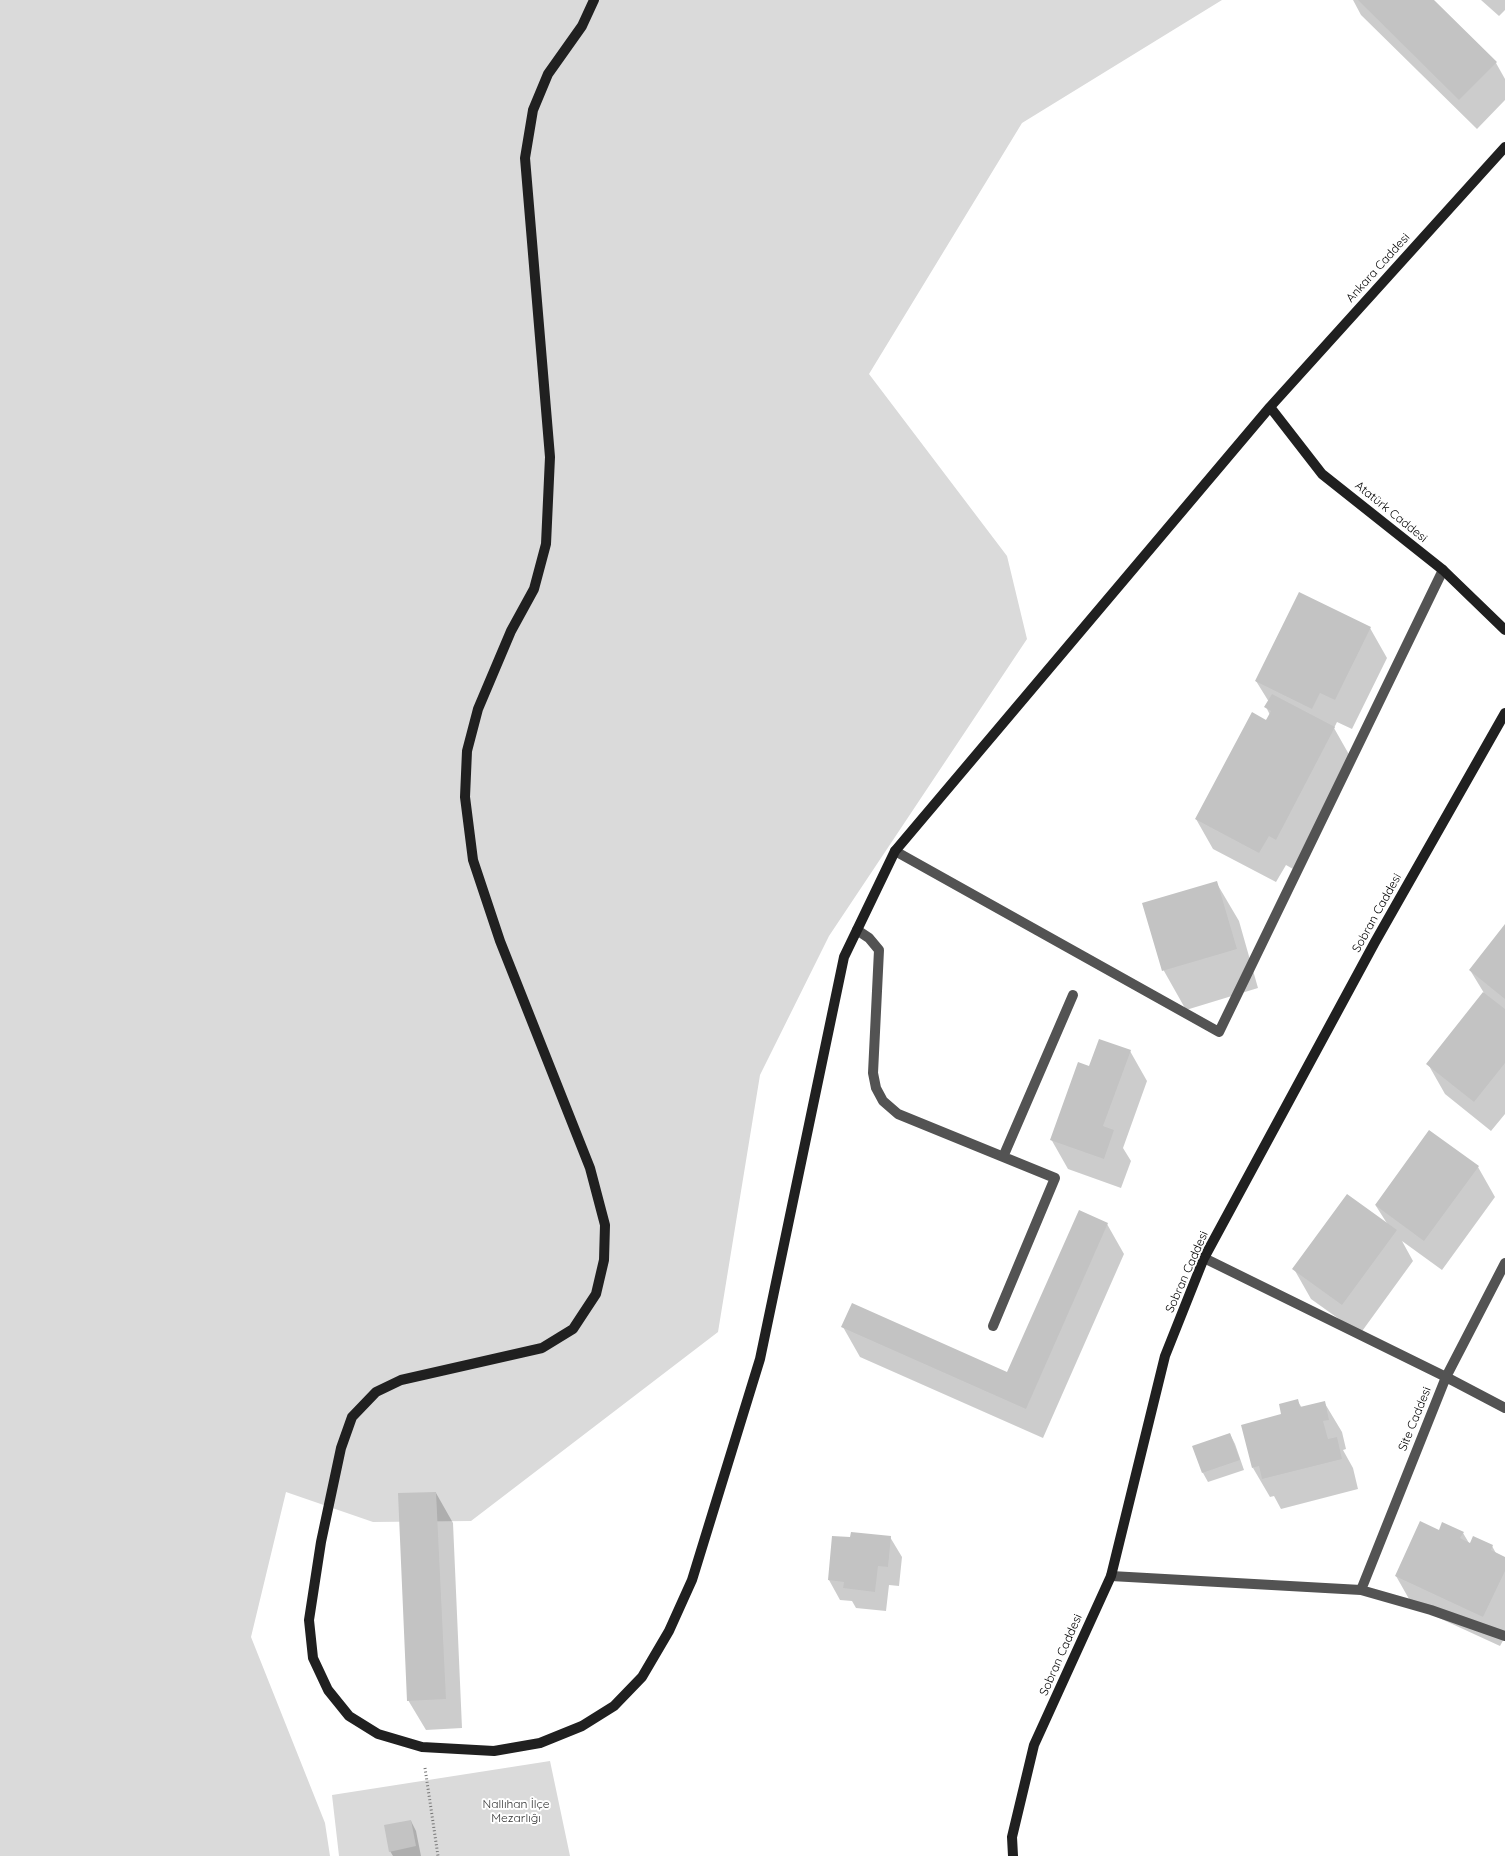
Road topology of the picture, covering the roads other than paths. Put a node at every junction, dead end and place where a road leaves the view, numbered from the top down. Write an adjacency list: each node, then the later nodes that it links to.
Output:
1 (594, 0): 8 (street, Ankara Caddesi)
2 (1505, 147): 3 (street, Ankara Caddesi)
3 (1270, 407): 4 (street, Atatürk Caddesi); 7 (street, Ankara Caddesi)
4 (1443, 570): 5 (street, Atatürk Caddesi); 7 (street)
5 (1505, 630)
6 (1505, 713): 11 (street, Sobran Caddesi)
7 (895, 851): 8 (street, Ankara Caddesi)
8 (857, 930): 10 (street)
9 (1073, 995): 10 (street)
10 (1004, 1157): 13 (street)
11 (1204, 1258): 14 (street); 16 (street, Sobran Caddesi)
12 (1505, 1263): 14 (street, Site Caddesi)
13 (993, 1326)
14 (1446, 1377): 15 (street); 17 (street, Site Caddesi)
15 (1505, 1408)
16 (1111, 1576): 17 (street); 19 (street, Sobran Caddesi)
17 (1361, 1590): 18 (street)
18 (1505, 1636)
19 (1013, 1856)

